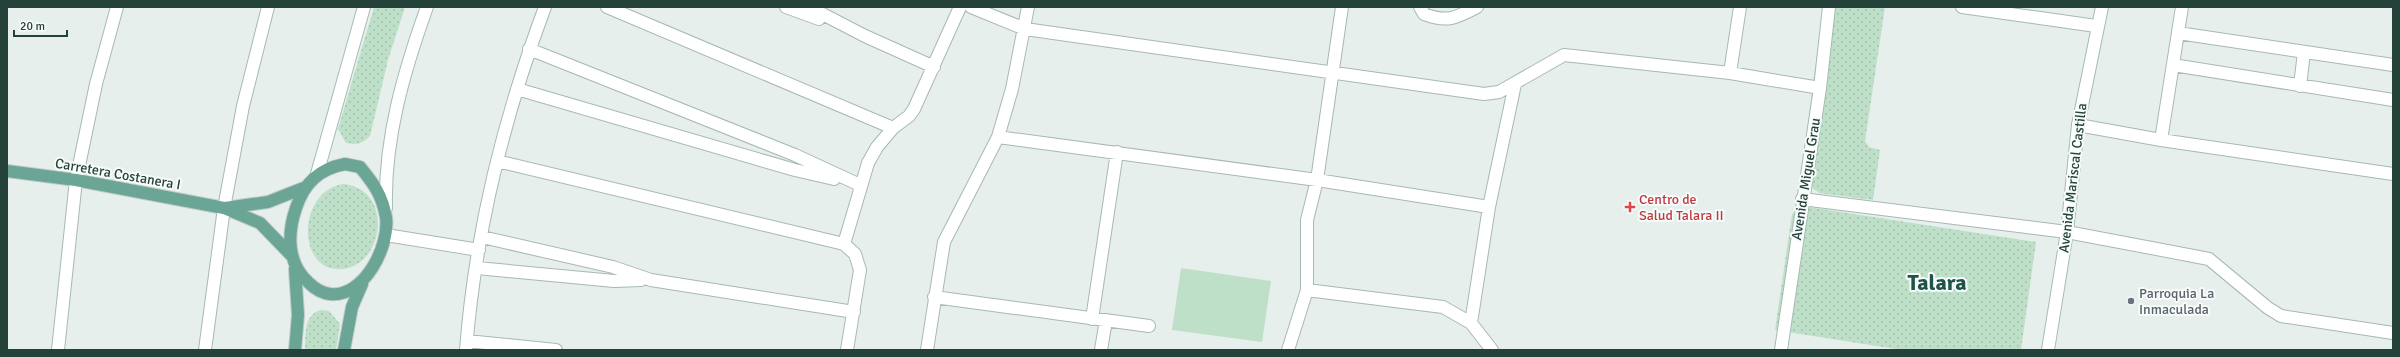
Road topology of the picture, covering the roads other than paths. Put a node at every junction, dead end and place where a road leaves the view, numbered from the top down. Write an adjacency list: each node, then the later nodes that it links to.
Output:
1 (117, 7): 45 (street)
2 (268, 7): 51 (street)
3 (364, 7): 43 (street)
4 (427, 7): 52 (street)
5 (545, 7): 24 (street)
6 (607, 7): 37 (street)
7 (786, 7): 23 (street)
8 (809, 7): 23 (street)
9 (960, 7): 27 (street)
10 (971, 7): 21 (street)
11 (1028, 7): 21 (street)
12 (1342, 7): 29 (street)
13 (1420, 7): 14 (street)
14 (1477, 7)
15 (1740, 7): 30 (street)
16 (1829, 7): 33 (street, Avenida Miguel Grau)
17 (1962, 7): 20 (street)
18 (2102, 7): 20 (street, Avenida Mariscal Castilla)
19 (2182, 7): 22 (street)
20 (2096, 26): 36 (street, Avenida Mariscal Castilla)
21 (1025, 29): 29 (street); 38 (street)
22 (2178, 33): 25 (street); 28 (street)
23 (865, 36): 27 (street)
24 (529, 49): 34 (street); 47 (street)
25 (2304, 52): 26 (street); 32 (street)
26 (2393, 65)
27 (934, 66): 37 (street)
28 (2173, 66): 32 (street); 39 (street)
29 (1332, 72): 31 (street); 46 (street)
30 (1730, 73): 31 (street); 33 (street)
31 (1515, 84): 50 (street)
32 (2300, 86): 35 (street)
33 (1820, 88): 49 (street, Avenida Miguel Grau)
34 (517, 89): 41 (street); 47 (street)
35 (2393, 100)
36 (2078, 125): 39 (street); 53 (street, Avenida Mariscal Castilla)
37 (893, 128): 47 (street)
38 (998, 137): 40 (street); 63 (street)
39 (2161, 140): 44 (street)
40 (1117, 152): 46 (street); 65 (street)
41 (497, 161): 55 (street); 56 (street)
42 (7, 170): 45 (main road, Carretera Costanera I)
43 (317, 174): 48 (main road); 52 (main road)
44 (2393, 174)
45 (76, 180): 51 (main road, Carretera Costanera I); 71 (street)
46 (1317, 180): 50 (street); 62 (street)
47 (860, 185): 56 (street)
48 (306, 187): 51 (main road, Carretera Costanera I); 58 (main road)
49 (1802, 199): 53 (street); 81 (street, Avenida Miguel Grau)
50 (1489, 207): 67 (street)
51 (224, 208): 58 (main road, Carretera Costanera I); 72 (street)
52 (386, 218): 54 (main road)
53 (2067, 232): 69 (street); 82 (street, Avenida Mariscal Castilla)
54 (386, 236): 57 (street); 61 (main road)
55 (482, 237): 57 (street); 60 (street)
56 (844, 244): 64 (street)
57 (479, 250): 59 (street)
58 (294, 263): 61 (main road); 73 (main road)
59 (477, 268): 60 (street); 70 (street)
60 (651, 280): 64 (street)
61 (362, 284): 74 (main road)
62 (1307, 290): 67 (street); 79 (street)
63 (934, 296): 65 (street); 77 (street)
64 (854, 312): 76 (street)
65 (1092, 318): 66 (street)
66 (1106, 320): 68 (street); 78 (street)
67 (1471, 323): 80 (street)
68 (1149, 326)
69 (2393, 334)
70 (466, 346): 75 (street)
71 (58, 350)
72 (205, 350)
73 (295, 350)
74 (344, 350)
75 (556, 350)
76 (848, 350)
77 (928, 350)
78 (1101, 350)
79 (1288, 350)
80 (1492, 350)
81 (1781, 350)
82 (2048, 350)

